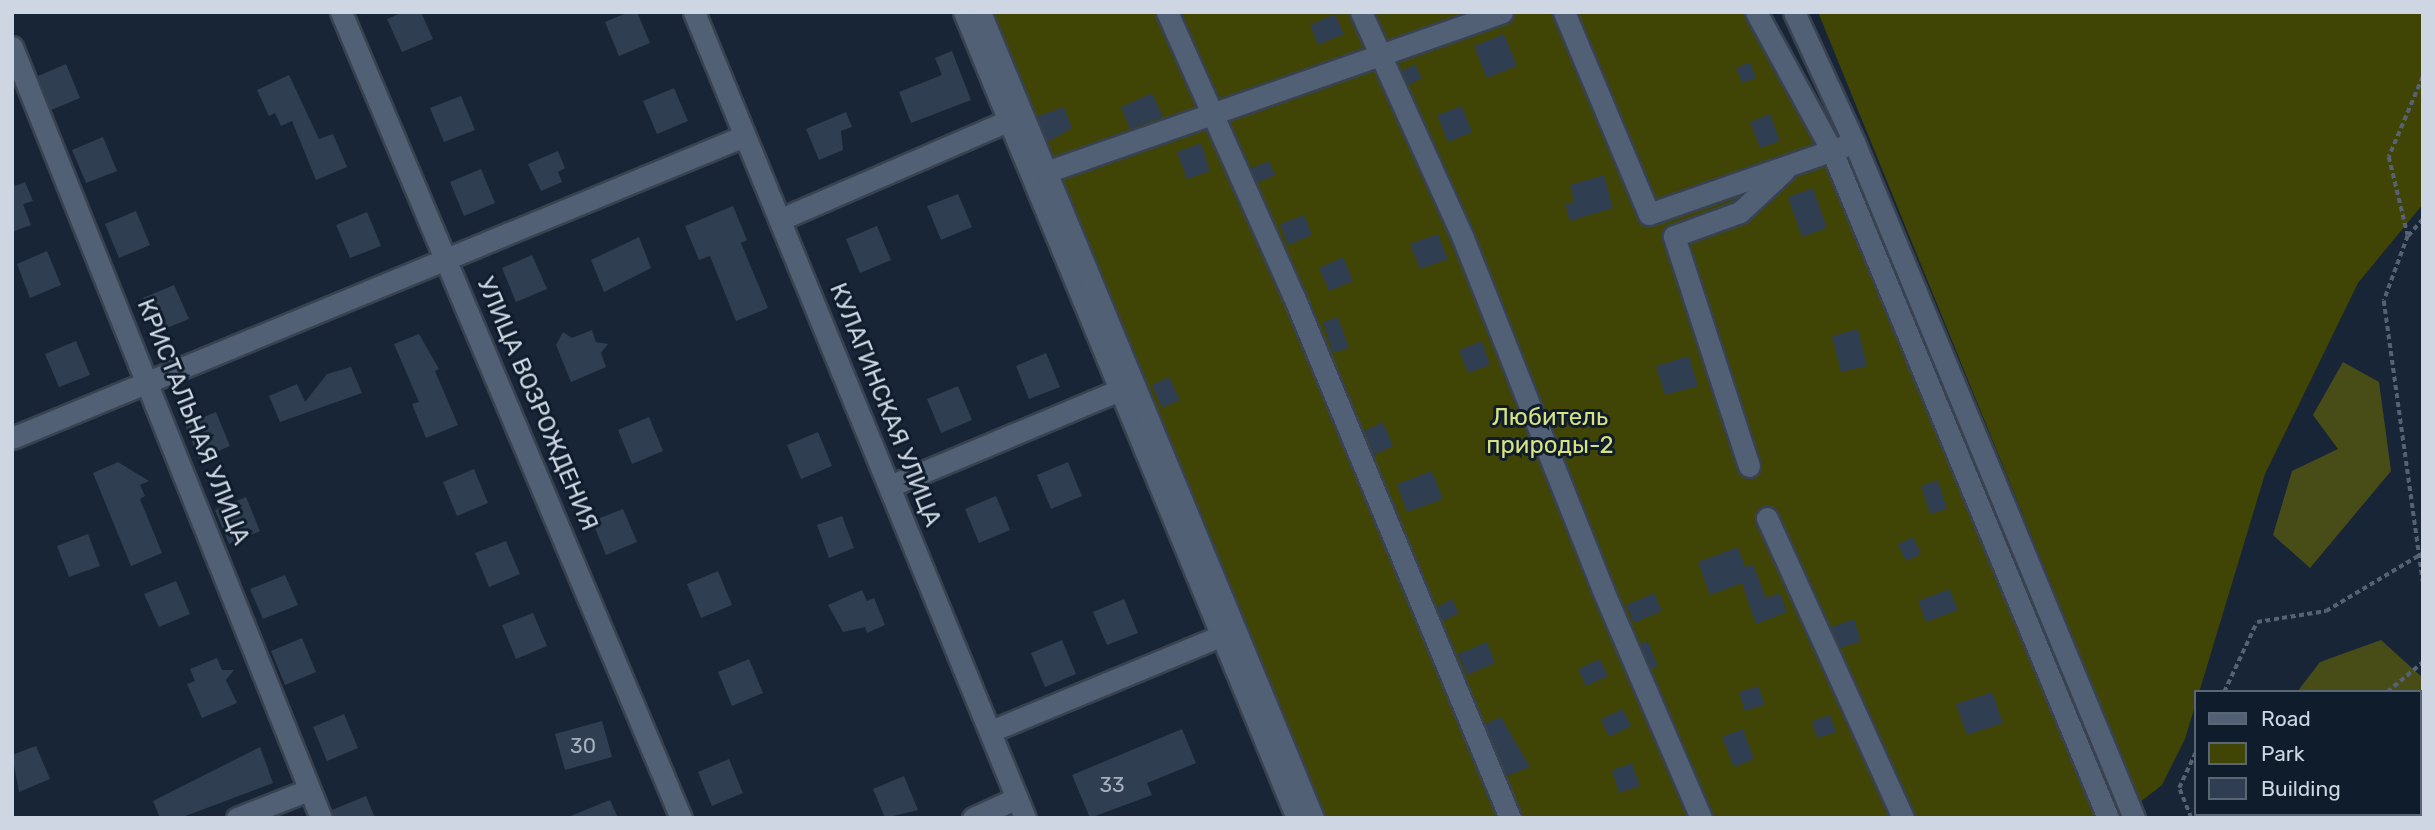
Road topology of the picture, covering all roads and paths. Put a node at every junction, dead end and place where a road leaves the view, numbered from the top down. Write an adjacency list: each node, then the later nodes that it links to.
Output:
1 (341, 12): 24 (street, УЛИЦА ВОЗРОЖДЕНИЯ)
2 (694, 12): 16 (street, КУЛАГИНСКАЯ УЛИЦА)
3 (964, 12): 15 (street)
4 (980, 12): 20 (street)
5 (1167, 12): 14 (street)
6 (1361, 12): 12 (street)
7 (1502, 12): 12 (street)
8 (1563, 12): 19 (street)
9 (1756, 12): 18 (street)
10 (1794, 12): 17 (street)
11 (12, 47): 25 (street, КРИСТАЛЬНАЯ УЛИЦА)
12 (1378, 54): 14 (street); 50 (street)
13 (2423, 77): 23 (path)
14 (1213, 110): 20 (street); 49 (street)
15 (1008, 121): 21 (street); 26 (street)
16 (742, 137): 21 (street, КУЛАГИНСКАЯ УЛИЦА); 24 (street)
17 (1854, 142): 18 (street); 42 (street)
18 (1832, 151): 19 (street); 52 (street)
19 (1790, 165): 28 (street)
20 (1046, 172): 48 (street)
21 (780, 219): 29 (street, КУЛАГИНСКАЯ УЛИЦА)
22 (2423, 219): 23 (path)
23 (2408, 236): 32 (path)
24 (447, 254): 25 (street); 45 (street, УЛИЦА ВОЗРОЖДЕНИЯ)
25 (150, 382): 27 (street); 40 (street, КРИСТАЛЬНАЯ УЛИЦА)
26 (1119, 390): 29 (street); 34 (street)
27 (12, 438)
28 (1749, 466)
29 (890, 485): 38 (street, КУЛАГИНСКАЯ УЛИЦА)
30 (1767, 518): 51 (street)
31 (2423, 552): 32 (path)
32 (2419, 558): 33 (path); 36 (path)
33 (2423, 581)
34 (1220, 636): 38 (street); 47 (street)
35 (2423, 662): 37 (path)
36 (2225, 690)
37 (2389, 690)
38 (991, 731): 41 (street, КУЛАГИНСКАЯ УЛИЦА)
39 (2194, 755): 53 (path)
40 (308, 790): 43 (street); 44 (street, КРИСТАЛЬНАЯ УЛИЦА)
41 (1021, 808): 46 (street)
42 (2131, 817)
43 (237, 818)
44 (321, 818)
45 (681, 818)
46 (973, 818)
47 (1297, 818)
48 (1313, 818)
49 (1510, 818)
50 (1701, 818)
51 (1903, 818)
52 (2108, 818)
53 (2191, 818)

